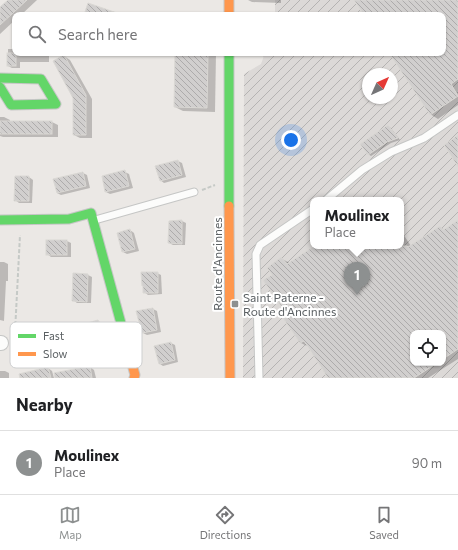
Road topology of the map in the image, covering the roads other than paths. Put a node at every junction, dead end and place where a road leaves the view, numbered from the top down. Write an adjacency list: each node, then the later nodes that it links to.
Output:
1 (229, 0): 2 (street)
2 (229, 12)
3 (229, 56): 15 (street, Route d'Ancinnes)
4 (0, 78): 5 (street)
5 (0, 87)
6 (458, 115): 8 (lane)
7 (194, 192): 10 (lane)
8 (330, 197)
9 (310, 211): 16 (lane)
10 (92, 216): 11 (street); 12 (street)
11 (0, 220)
12 (121, 322)
13 (133, 368): 14 (street)
14 (134, 378)
15 (230, 378)
16 (258, 378)

